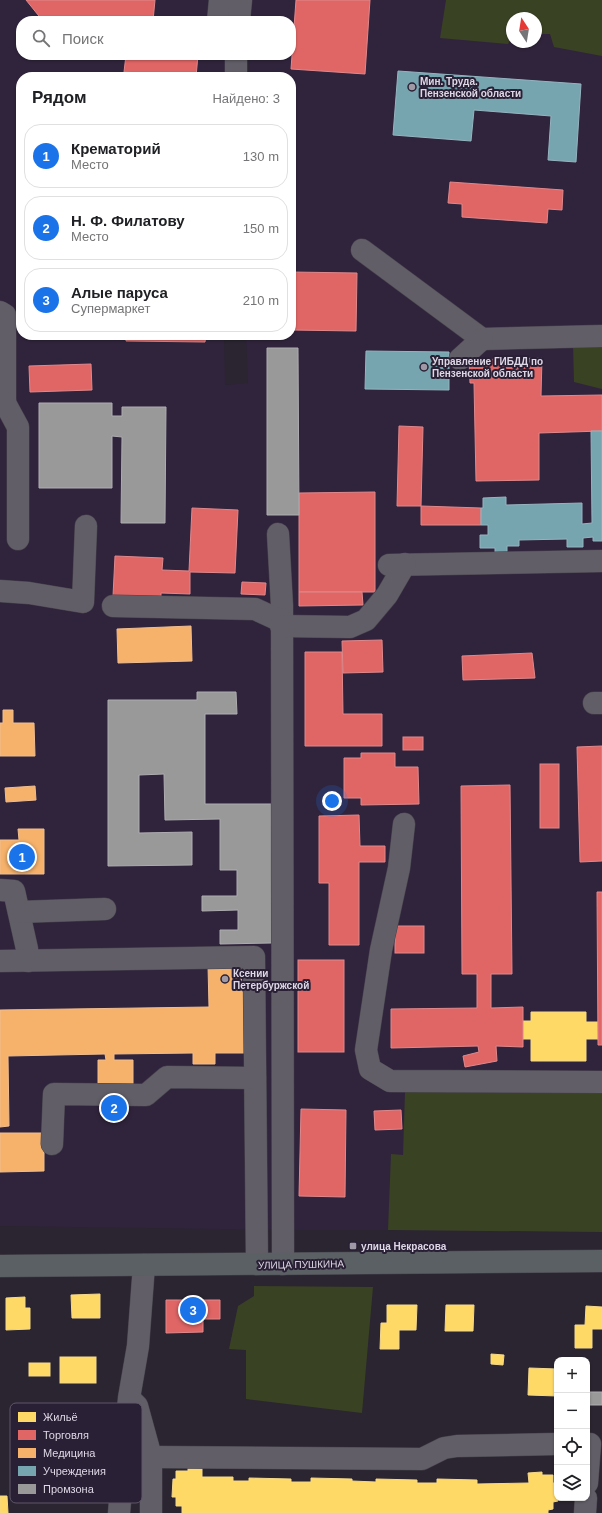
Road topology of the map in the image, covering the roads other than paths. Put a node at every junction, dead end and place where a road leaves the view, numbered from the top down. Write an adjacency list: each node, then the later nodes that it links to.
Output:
1 (220, 0): 3 (street)
2 (241, 0): 4 (street)
3 (218, 16)
4 (239, 16)
5 (236, 60): 6 (street)
6 (236, 72)
7 (362, 250): 10 (street)
8 (0, 312): 12 (street)
9 (602, 336): 10 (street)
10 (482, 339): 11 (street)
11 (460, 359)
12 (3, 403): 15 (street)
13 (86, 526): 17 (street)
14 (278, 534): 19 (street)
15 (18, 539)
16 (602, 561): 19 (street)
17 (0, 591)
18 (113, 606): 19 (street)
19 (281, 623): 31 (street)
20 (404, 824): 27 (street)
21 (0, 890): 23 (street)
22 (105, 909): 23 (street)
23 (19, 912): 25 (street)
24 (0, 961): 25 (street)
25 (28, 961): 26 (street)
26 (256, 1078): 28 (street); 30 (street)
27 (602, 1082)
28 (52, 1144)
29 (602, 1261): 31 (main road, УЛИЦА ПУШКИНА)
30 (257, 1264): 31 (main road, УЛИЦА ПУШКИНА); 32 (main road, УЛИЦА ПУШКИНА)
31 (283, 1264)
32 (144, 1265): 33 (main road, УЛИЦА ПУШКИНА); 34 (street)
33 (0, 1266)
34 (129, 1398): 35 (street); 36 (street)
35 (129, 1403)
36 (134, 1403)
37 (142, 1424): 40 (street)
38 (554, 1444): 40 (street)
39 (593, 1444): 41 (street)
40 (151, 1457): 45 (street)
41 (590, 1465)
42 (586, 1501): 46 (street)
43 (120, 1503): 44 (street)
44 (119, 1513)
45 (151, 1513)
46 (585, 1513)

